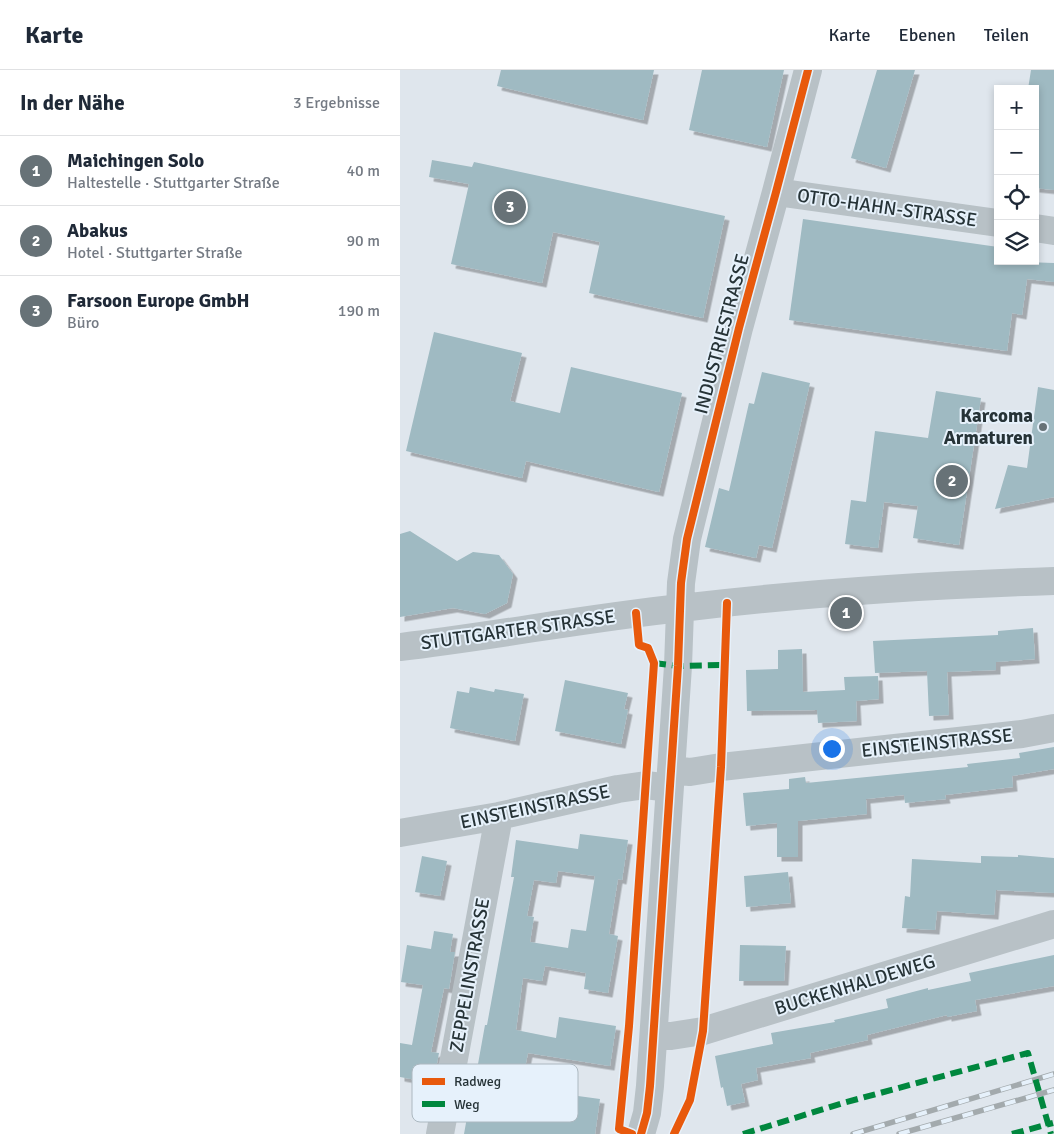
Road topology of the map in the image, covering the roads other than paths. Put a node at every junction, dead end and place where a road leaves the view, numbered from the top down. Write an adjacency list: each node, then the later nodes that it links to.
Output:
1 (808, 70): 2 (street, INDUSTRIESTRASSE)
2 (776, 192): 3 (street, OTTO-HAHN-STRASSE); 7 (street, INDUSTRIESTRASSE)
3 (994, 222)
4 (1039, 229): 5 (street)
5 (1054, 231)
6 (1054, 580): 7 (street, STUTTGARTER STRASSE)
7 (680, 608): 8 (street, STUTTGARTER STRASSE); 10 (street, INDUSTRIESTRASSE)
8 (400, 647)
9 (1054, 728): 10 (street, EINSTEINSTRASSE)
10 (670, 779): 11 (street, EINSTEINSTRASSE); 14 (street, INDUSTRIESTRASSE)
11 (498, 816): 12 (street, EINSTEINSTRASSE); 15 (street, ZEPPELINSTRASSE)
12 (400, 833)
13 (1054, 924): 14 (street, BUCKENHALDEWEG)
14 (654, 1035): 16 (street, INDUSTRIESTRASSE)
15 (453, 1064)
16 (641, 1134)

